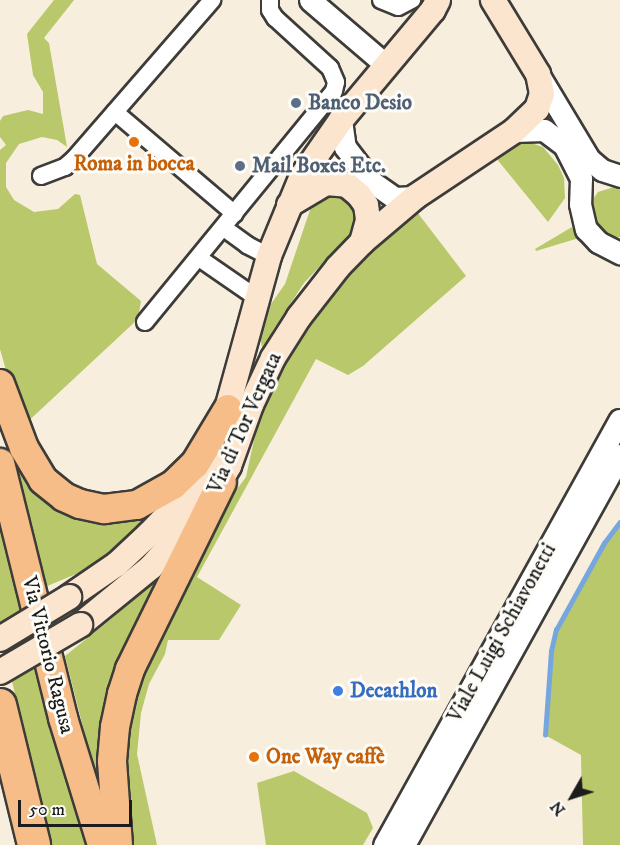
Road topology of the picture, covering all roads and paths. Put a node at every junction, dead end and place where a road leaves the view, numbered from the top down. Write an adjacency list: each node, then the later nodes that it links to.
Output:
1 (212, 0): 9 (street)
2 (270, 0): 16 (street)
3 (310, 0): 7 (street)
4 (387, 3): 5 (street, Via di Tor Vergata)
5 (434, 3): 7 (main road, Via di Tor Vergata)
6 (490, 3): 8 (main road, Via di Tor Vergata)
7 (386, 65): 10 (main road, Via di Tor Vergata)
8 (538, 74): 11 (main road, Via di Tor Vergata); 13 (street)
9 (115, 112): 12 (street); 16 (street)
10 (341, 120): 14 (street); 15 (main road, Via di Tor Vergata)
11 (514, 131): 14 (main road, Via di Tor Vergata); 19 (street)
12 (41, 176)
13 (620, 176)
14 (415, 197): 18 (main road, Via di Tor Vergata)
15 (290, 205): 18 (main road); 20 (main road, Via di Tor Vergata)
16 (235, 214): 17 (street)
17 (224, 228): 20 (street); 21 (street)
18 (362, 242): 29 (main road, Via di Tor Vergata)
19 (616, 248)
20 (269, 256): 22 (main road, Via di Tor Vergata)
21 (199, 258): 22 (street); 23 (street)
22 (257, 298): 25 (main road, Via di Tor Vergata)
23 (145, 322)
24 (0, 384): 25 (highway)
25 (228, 409): 30 (main road, Via di Tor Vergata, bridge)
26 (620, 420): 38 (street, Viale Luigi Schiavonetti)
27 (620, 455): 39 (street, Viale Luigi Schiavonetti)
28 (0, 463): 36 (highway, Via Vittorio Ragusa)
29 (222, 482): 31 (main road, Via di Tor Vergata, bridge); 37 (highway)
30 (0, 639)
31 (0, 672)
32 (0, 705): 35 (highway)
33 (0, 794): 34 (highway)
34 (12, 845)
35 (34, 845)
36 (102, 845)
37 (118, 845)
38 (384, 845)
39 (404, 845)

